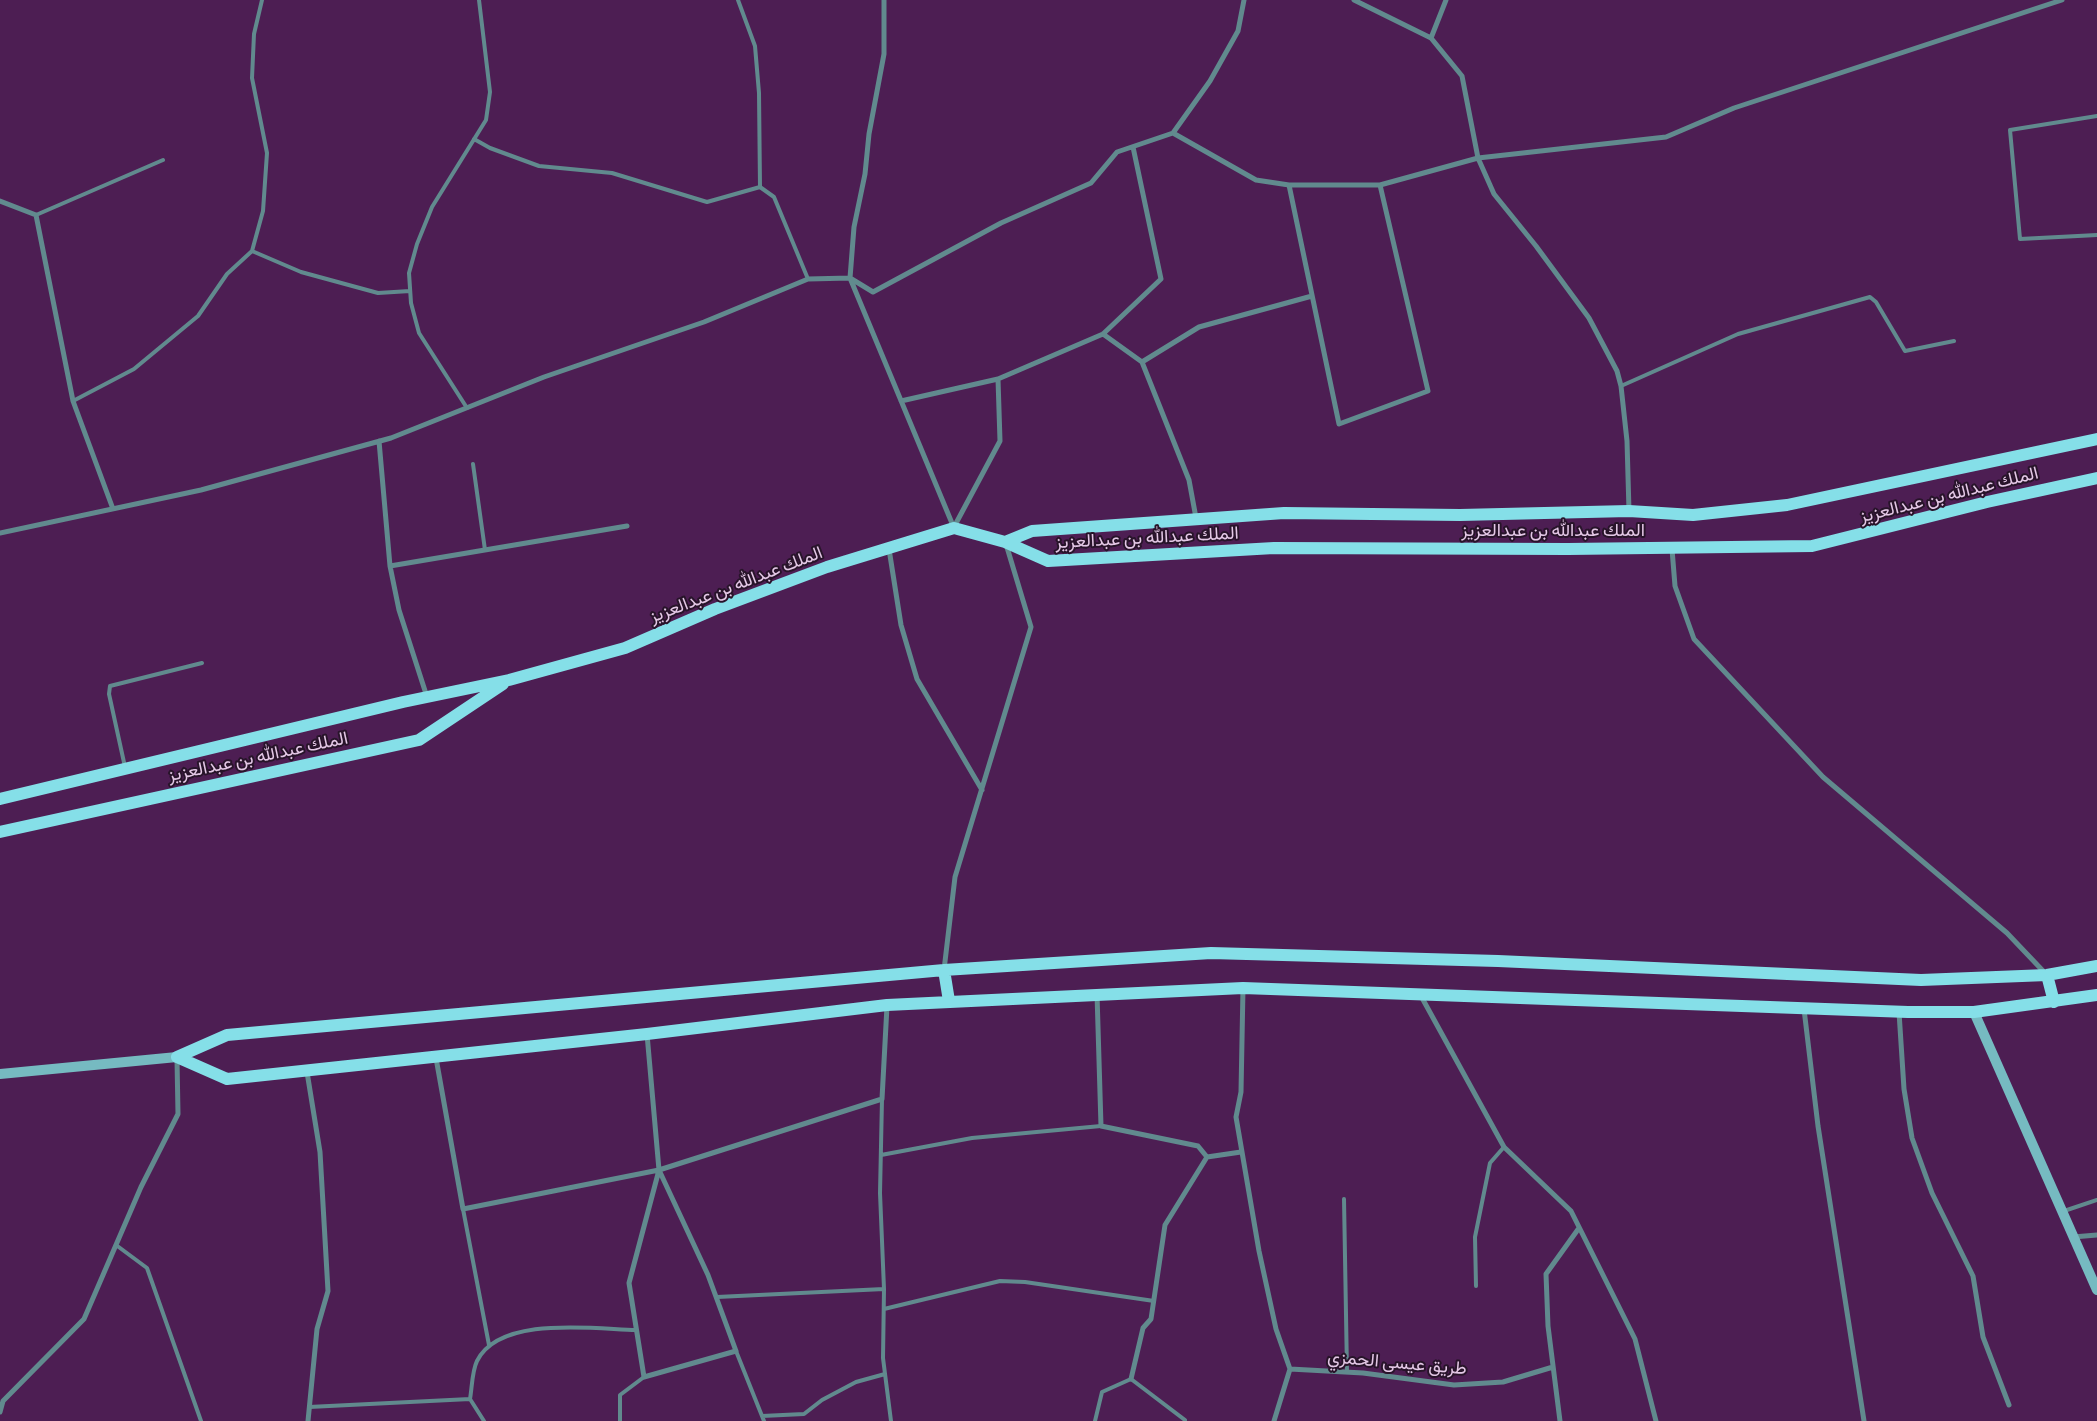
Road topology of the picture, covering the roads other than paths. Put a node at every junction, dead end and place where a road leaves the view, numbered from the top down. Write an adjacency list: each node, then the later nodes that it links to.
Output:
1 (262, 0): 22 (lane)
2 (480, 0): 12 (lane)
3 (738, 0): 18 (lane)
4 (884, 0): 23 (street)
5 (1244, 0): 11 (street)
6 (1354, 0): 9 (street)
7 (1446, 0): 9 (street)
8 (2062, 0): 14 (street)
9 (1431, 38): 14 (street)
10 (2097, 116): 21 (lane)
11 (1174, 132): 13 (street); 16 (street)
12 (474, 139): 18 (lane); 25 (lane)
13 (1133, 146): 23 (street); 27 (street)
14 (1478, 158): 17 (street); 31 (street)
15 (163, 160): 20 (lane)
16 (1289, 186): 17 (street); 26 (street)
17 (1380, 186): 26 (street)
18 (760, 187): 24 (lane)
19 (0, 201): 20 (street)
20 (36, 215): 32 (street)
21 (2097, 235)
22 (252, 251): 25 (lane); 32 (lane)
23 (850, 278): 24 (street); 33 (street)
24 (808, 279): 34 (street)
25 (410, 291): 34 (lane)
26 (1312, 296): 29 (street)
27 (1102, 334): 29 (street); 30 (street)
28 (1954, 341): 31 (lane)
29 (1142, 362): 41 (street)
30 (998, 379): 33 (street); 43 (street)
31 (1621, 386): 40 (street)
32 (73, 401): 39 (street)
33 (901, 401): 43 (street)
34 (467, 408): 36 (street)
35 (2097, 439): 40 (main road, الملك عبدالله بن عبدالعزيز)
36 (379, 441): 39 (street); 49 (street)
37 (473, 464): 48 (lane)
38 (2097, 478): 47 (main road, الملك عبدالله بن عبدالعزيز)
39 (113, 509): 44 (street)
40 (1630, 511): 41 (main road, الملك عبدالله بن عبدالعزيز)
41 (1196, 519): 45 (main road, الملك عبدالله بن عبدالعزيز)
42 (626, 526): 48 (street)
43 (954, 528): 45 (main road, الملك عبدالله بن عبدالعزيز); 46 (main road, الملك عبدالله بن عبدالعزيز)
44 (0, 533)
45 (1005, 542): 47 (main road, الملك عبدالله بن عبدالعزيز); 54 (street)
46 (888, 548): 51 (main road, الملك عبدالله بن عبدالعزيز); 54 (street)
47 (1672, 548): 59 (street)
48 (485, 550): 49 (street)
49 (390, 566): 52 (street)
50 (202, 663): 53 (lane)
51 (509, 680): 52 (main road, الملك عبدالله بن عبدالعزيز); 56 (main road, الملك عبدالله بن عبدالعزيز)
52 (427, 697): 53 (main road, الملك عبدالله بن عبدالعزيز)
53 (125, 769): 55 (main road, الملك عبدالله بن عبدالعزيز)
54 (982, 790): 58 (street)
55 (0, 799)
56 (0, 832)
57 (2097, 966): 59 (main road)
58 (944, 970): 59 (main road); 64 (main road); 71 (main road)
59 (2048, 975): 65 (main road)
60 (1243, 988): 61 (main road); 62 (main road); 78 (street)
61 (1419, 993): 67 (main road); 77 (street)
62 (1097, 994): 64 (main road); 76 (street)
63 (2097, 995): 65 (main road)
64 (949, 1002): 66 (main road)
65 (2054, 1002): 69 (main road)
66 (887, 1006): 70 (main road); 75 (street)
67 (1804, 1008): 68 (main road); 121 (street)
68 (1899, 1011): 69 (main road); 106 (street)
69 (1974, 1012): 85 (street)
70 (647, 1034): 72 (main road); 81 (street)
71 (177, 1057): 73 (main road); 74 (street); 89 (street)
72 (436, 1057): 73 (main road); 84 (street)
73 (306, 1071): 107 (street)
74 (0, 1074)
75 (882, 1099): 79 (lane); 81 (street)
76 (1101, 1126): 79 (lane); 80 (street)
77 (1504, 1147): 86 (street); 90 (lane)
78 (1241, 1152): 80 (street); 100 (street)
79 (881, 1155): 91 (lane)
80 (1207, 1157): 94 (street)
81 (659, 1170): 84 (street); 93 (street); 96 (street)
82 (1344, 1199): 101 (lane)
83 (2097, 1200): 85 (lane)
84 (462, 1210): 97 (lane)
85 (2062, 1212): 88 (street)
86 (1579, 1228): 99 (street); 120 (street)
87 (2097, 1236): 88 (street)
88 (2073, 1237): 92 (street)
89 (116, 1245): 108 (street); 111 (lane)
90 (1476, 1286)
91 (884, 1289): 93 (lane); 95 (lane)
92 (2097, 1290)
93 (717, 1297): 98 (street)
94 (1154, 1301): 95 (lane); 104 (street)
95 (884, 1309): 102 (lane)
96 (636, 1330): 97 (lane); 103 (street)
97 (489, 1345): 105 (lane)
98 (736, 1351): 103 (street); 109 (lane)
99 (1553, 1367): 101 (street, طريق عيسى الحمزي); 119 (street)
100 (1290, 1369): 101 (street, طريق عيسى الحمزي); 118 (street)
101 (1347, 1372)
102 (885, 1374): 109 (lane); 116 (lane)
103 (644, 1377): 114 (lane)
104 (1130, 1379): 110 (lane); 117 (lane)
105 (470, 1399): 107 (lane); 113 (lane)
106 (2009, 1405)
107 (309, 1407): 112 (street)
108 (0, 1412)
109 (762, 1416): 115 (lane)
110 (1185, 1420)
111 (201, 1421)
112 (308, 1421)
113 (484, 1421)
114 (620, 1421)
115 (764, 1421)
116 (891, 1421)
117 (1096, 1421)
118 (1274, 1421)
119 (1560, 1421)
120 (1656, 1421)
121 (1864, 1421)

